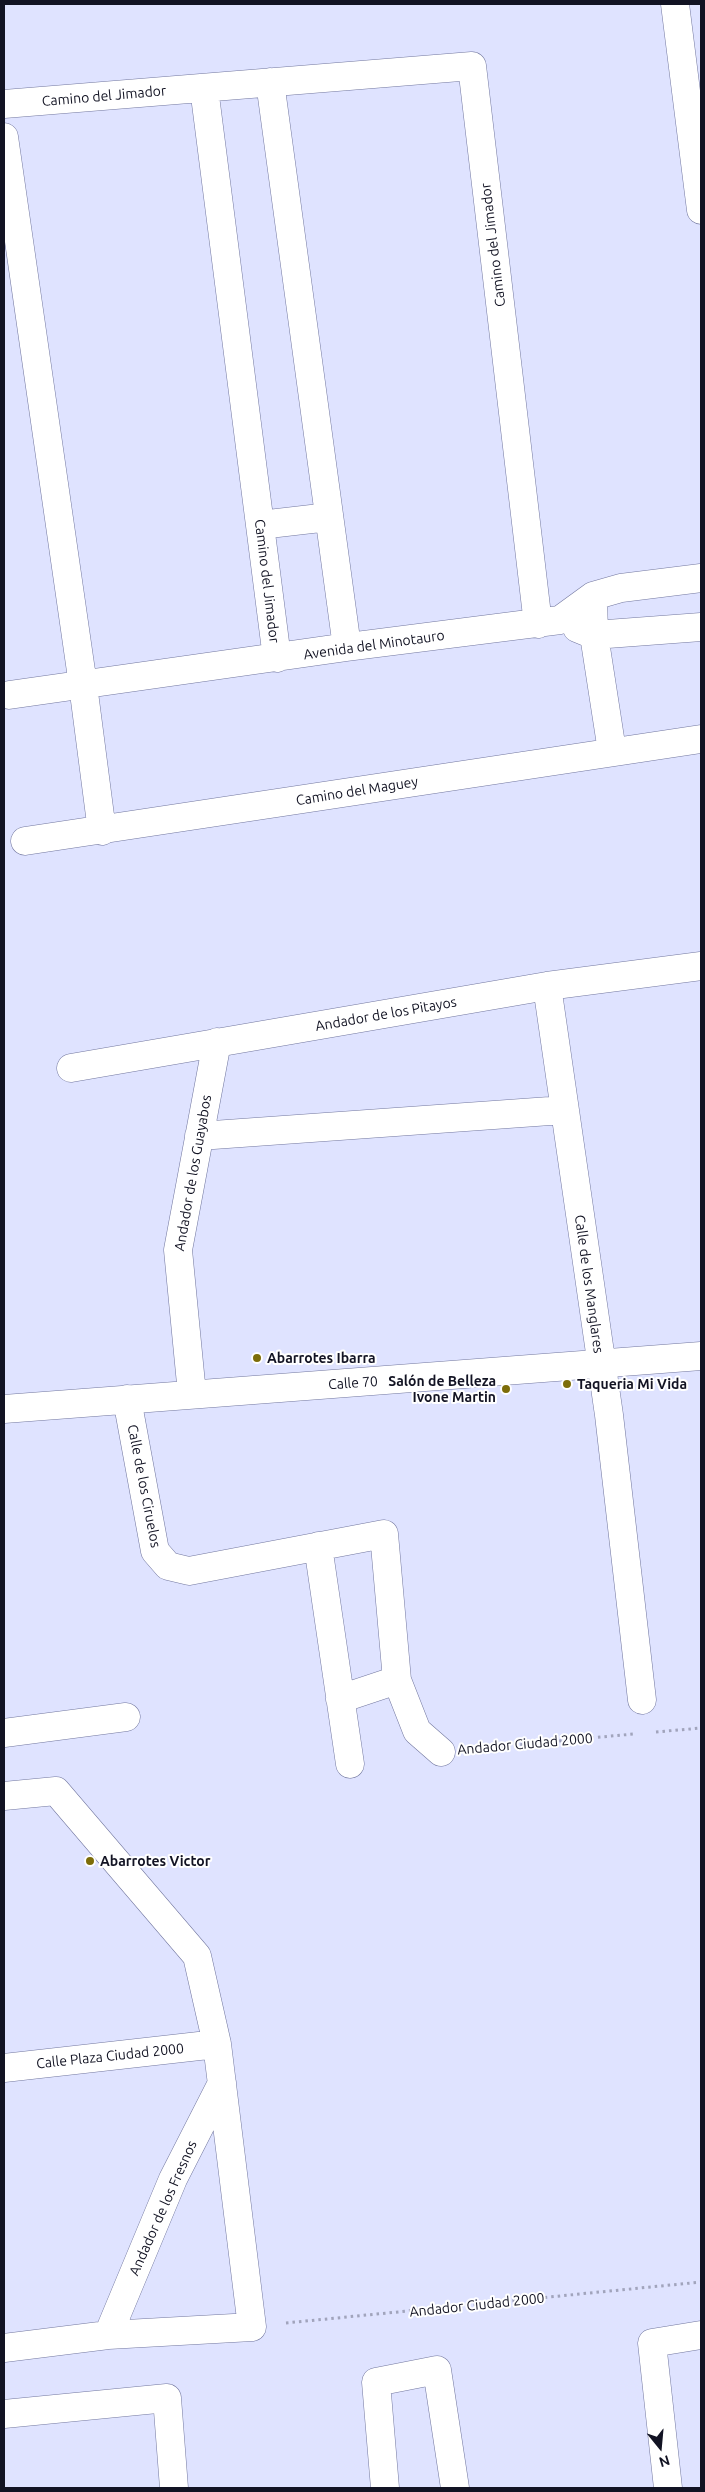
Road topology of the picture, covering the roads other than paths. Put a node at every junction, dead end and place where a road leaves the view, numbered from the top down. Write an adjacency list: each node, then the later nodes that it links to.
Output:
1 (676, 4): 6 (street)
2 (270, 82): 3 (street, Camino del Jimador); 7 (street); 11 (street, Camino del Jimador)
3 (204, 88): 4 (street, Camino del Jimador); 8 (street, Camino del Jimador)
4 (4, 104)
5 (4, 137): 16 (street)
6 (701, 210)
7 (329, 517): 8 (street); 14 (street)
8 (260, 525): 15 (street, Camino del Jimador)
9 (701, 578): 10 (street, Avenida del Minotauro)
10 (593, 596): 11 (street, Avenida del Minotauro); 13 (street)
11 (549, 622): 13 (street); 14 (street, Avenida del Minotauro)
12 (701, 627): 13 (street)
13 (594, 635): 19 (street)
14 (347, 648): 15 (street, Avenida del Minotauro)
15 (277, 658): 16 (street, Avenida del Minotauro)
16 (83, 684): 17 (street, Avenida del Minotauro); 20 (street)
17 (9, 695)
18 (701, 739): 19 (street, Camino del Maguey)
19 (612, 751): 20 (street, Camino del Maguey)
20 (102, 831): 21 (street, Camino del Maguey)
21 (25, 841)
22 (701, 966): 23 (street, Andador de los Pitayos)
23 (547, 986): 24 (street, Andador de los Pitayos); 26 (street, Calle de los Manglares)
24 (217, 1042): 25 (street, Andador de los Pitayos); 27 (street, Andador de los Guayabos)
25 (71, 1068)
26 (564, 1110): 27 (street); 29 (street, Calle de los Manglares)
27 (199, 1136): 30 (street, Andador de los Guayabos)
28 (701, 1356): 29 (street, Calle 70)
29 (600, 1365): 30 (street, Calle 70); 36 (street, Calle de los Manglares)
30 (192, 1394): 31 (street, Calle 70)
31 (127, 1399): 32 (street, Calle 70); 33 (street, Calle de los Ciruelos)
32 (4, 1409)
33 (318, 1546): 34 (street, Calle de los Ciruelos); 35 (street)
34 (396, 1680): 35 (street); 39 (street, Calle de los Ciruelos)
35 (340, 1699): 40 (street)
36 (642, 1700)
37 (126, 1717): 38 (street)
38 (4, 1733)
39 (441, 1752)
40 (350, 1764)
41 (4, 1796): 42 (street)
42 (217, 2044): 43 (street, Calle Plaza Ciudad 2000); 44 (street)
43 (4, 2068)
44 (222, 2083): 45 (street, Andador de los Fresnos); 45 (street)
45 (108, 2335): 47 (street)
46 (701, 2335): 52 (street)
47 (4, 2348)
48 (4, 2414): 49 (street)
49 (174, 2488)
50 (386, 2488): 51 (street)
51 (455, 2488)
52 (668, 2488)

